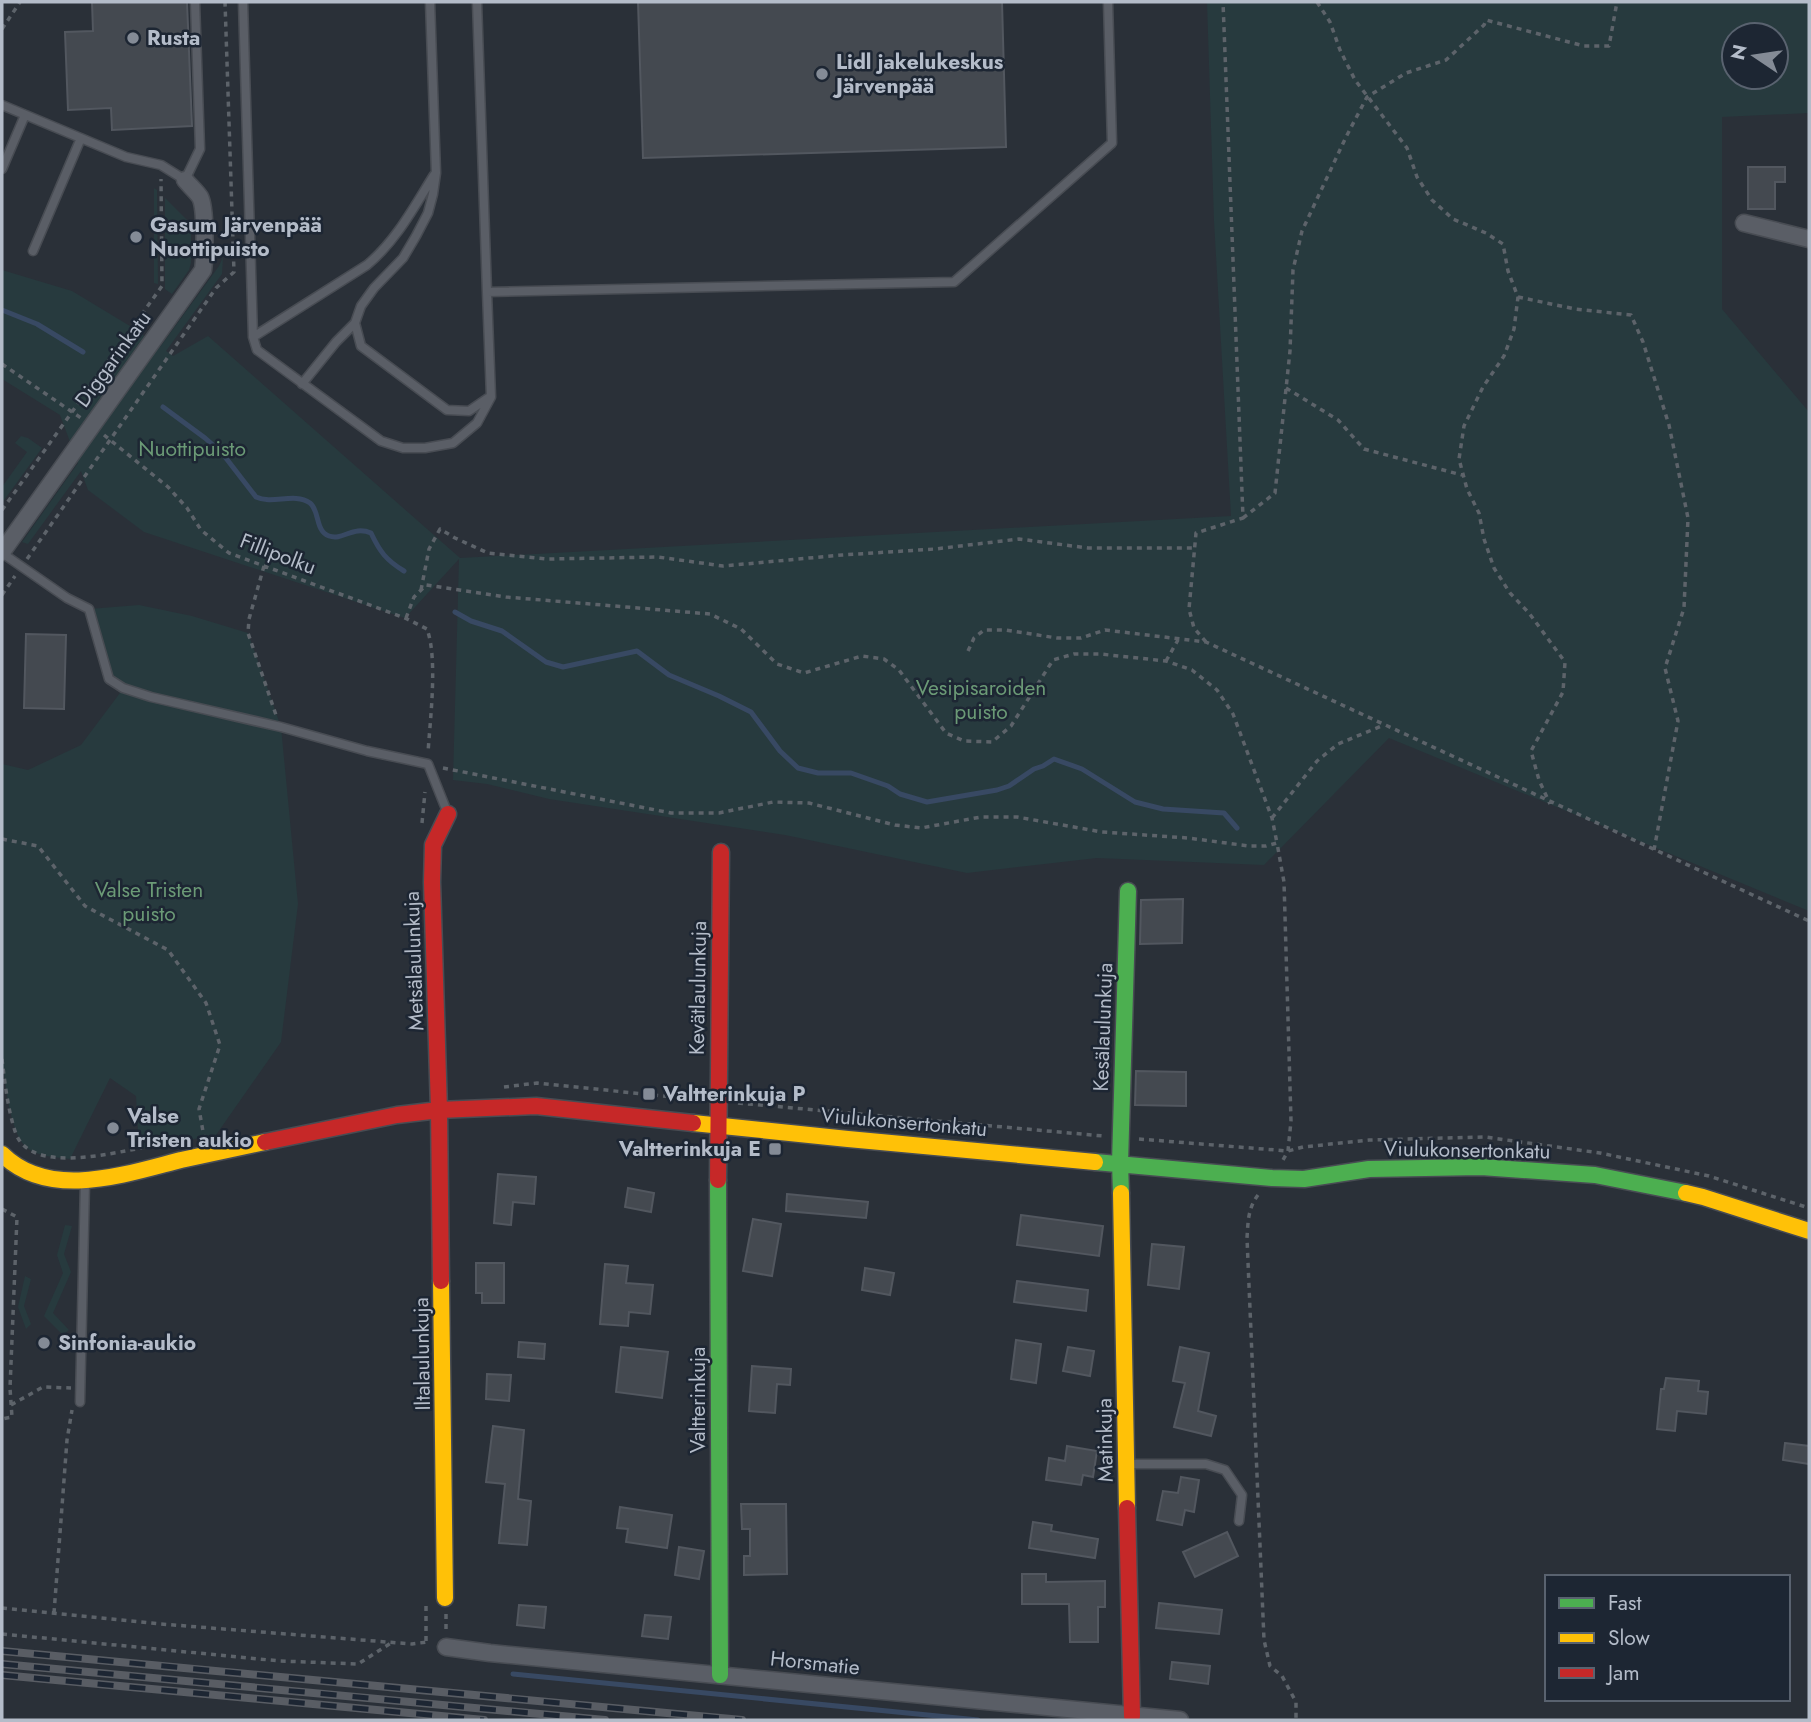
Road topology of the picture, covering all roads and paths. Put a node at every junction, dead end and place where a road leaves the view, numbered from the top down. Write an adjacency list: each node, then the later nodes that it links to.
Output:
1 (20, 2): 11 (path)
2 (195, 2): 19 (lane)
3 (225, 2): 33 (path)
4 (243, 2): 26 (lane)
5 (430, 2): 18 (lane)
6 (477, 2): 23 (lane)
7 (1108, 2): 23 (lane)
8 (1223, 2): 36 (path)
9 (1317, 2): 12 (path)
10 (1617, 2): 12 (path)
11 (2, 29)
12 (1367, 97): 24 (path); 29 (path)
13 (2, 105): 14 (lane)
14 (25, 115): 15 (lane); 17 (lane)
15 (81, 138): 16 (lane); 22 (lane)
16 (161, 166): 19 (lane); 31 (path)
17 (2, 169)
18 (436, 173): 25 (lane); 26 (lane)
19 (185, 180): 32 (street, Diggarinkatu)
20 (1744, 223): 21 (street)
21 (1809, 239)
22 (33, 251)
23 (487, 292): 30 (lane)
24 (1518, 297): 34 (path); 56 (path)
25 (355, 323): 28 (lane); 30 (lane)
26 (253, 337): 28 (lane)
27 (2, 364): 31 (path, Fillipolku)
28 (302, 384): 30 (lane)
29 (1286, 388): 34 (path); 36 (path)
30 (491, 397)
31 (72, 412): 32 (path, Fillipolku); 35 (path)
32 (90, 425): 33 (path, Fillipolku); 38 (street, Diggarinkatu)
33 (109, 439): 39 (path, Fillipolku); 40 (path)
34 (1463, 475): 51 (path)
35 (2, 510)
36 (1243, 518): 37 (path)
37 (1195, 548): 41 (path); 45 (path)
38 (2, 553): 40 (lane)
39 (264, 566): 43 (path, Fillipolku); 49 (path)
40 (22, 567): 42 (path); 49 (lane)
41 (421, 591): 43 (path); 47 (path)
42 (2, 595)
43 (405, 618): 50 (path, Fillipolku)
44 (1178, 639): 45 (path); 46 (path); 47 (path)
45 (1206, 642): 48 (path)
46 (968, 651)
47 (1166, 661): 53 (path)
48 (1384, 725): 51 (path); 53 (path)
49 (281, 727): 50 (lane)
50 (428, 764): 52 (lane); 55 (path)
51 (1549, 803): 56 (path)
52 (448, 814): 60 (street, Metsälaulunkuja)
53 (1272, 818): 55 (path)
54 (2, 839): 62 (path)
55 (1277, 843): 65 (path)
56 (1654, 850): 59 (path)
57 (721, 852): 61 (street, Kevätlaulunkuja)
58 (1128, 891): 64 (street, Kesälaulunkuja)
59 (1809, 921)
60 (439, 1110): 61 (street, Viulukonsertonkatu); 66 (street, Viulukonsertonkatu); 75 (street, Iltalaulunkuja)
61 (718, 1125): 64 (street, Viulukonsertonkatu); 80 (street, Valtterinkuja)
62 (204, 1137)
63 (2, 1154): 66 (street, Viulukonsertonkatu)
64 (1120, 1163): 65 (street, Viulukonsertonkatu); 73 (street, Matinkuja)
65 (1272, 1178): 68 (street, Viulukonsertonkatu); 83 (path)
66 (85, 1179): 70 (lane)
67 (2, 1209): 71 (path)
68 (1809, 1231)
69 (73, 1388): 71 (path)
70 (80, 1402)
71 (11, 1405): 72 (path)
72 (2, 1419)
73 (1126, 1464): 74 (lane); 81 (street, Matinkuja)
74 (1239, 1521)
75 (445, 1598): 79 (path)
76 (2, 1608): 78 (path)
77 (2, 1634): 78 (path)
78 (393, 1642): 79 (path)
79 (446, 1647): 80 (street, Horsmatie)
80 (720, 1675): 81 (street, Horsmatie)
81 (1132, 1716): 82 (street, Horsmatie)
82 (1180, 1720)
83 (1296, 1720)

